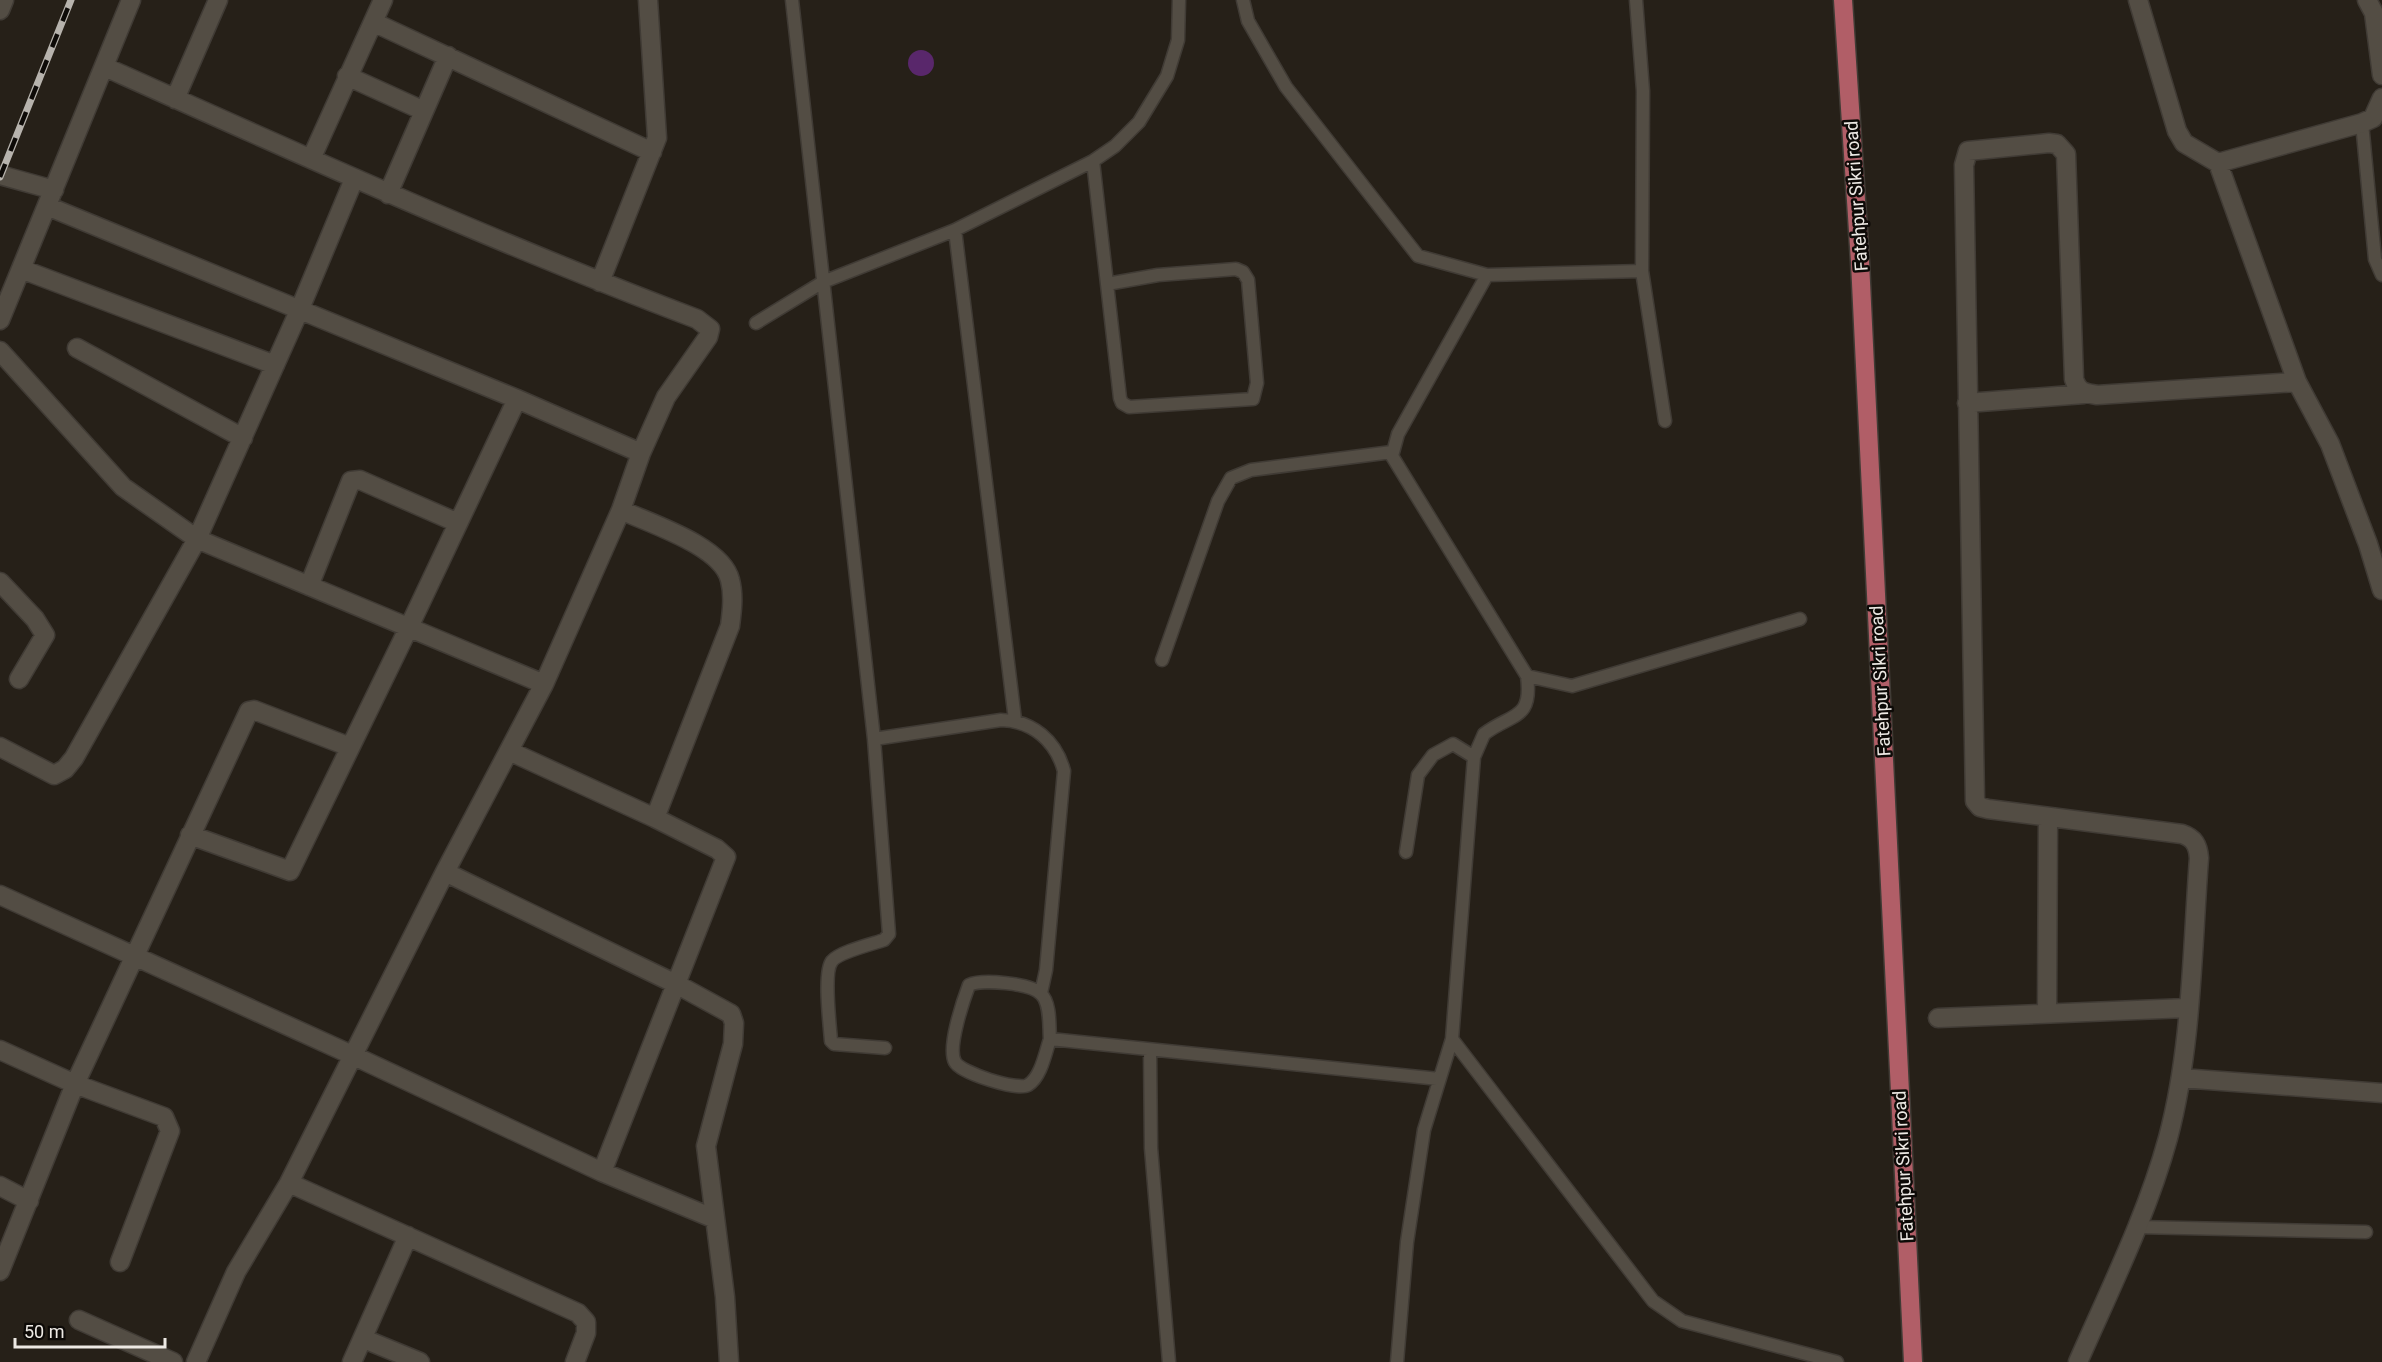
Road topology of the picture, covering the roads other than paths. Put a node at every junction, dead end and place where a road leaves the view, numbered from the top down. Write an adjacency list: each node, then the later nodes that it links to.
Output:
1 (4, 0): 13 (street)
2 (131, 0): 16 (street)
3 (218, 0): 20 (street)
4 (383, 0): 14 (street)
5 (792, 0): 37 (lane)
6 (1179, 0): 25 (lane)
7 (1243, 0): 34 (lane)
8 (1636, 0): 33 (lane)
9 (1844, 0): 114 (main road, Fatehpur Sikri road)
10 (2138, 0): 26 (street)
11 (2367, 0): 17 (street)
12 (644, 2): 23 (street)
13 (0, 10)
14 (373, 22): 15 (street); 18 (street)
15 (448, 56): 21 (street); 23 (street)
16 (105, 67): 20 (street); 30 (street)
17 (2382, 75)
18 (347, 76): 21 (street); 24 (street)
19 (2382, 98): 22 (street)
20 (175, 99): 24 (street)
21 (424, 111): 29 (street)
22 (2362, 123): 26 (street); 35 (lane)
23 (652, 152): 36 (street)
24 (311, 159): 28 (street)
25 (1093, 161): 31 (lane); 38 (lane)
26 (2218, 163): 45 (street)
27 (0, 175): 30 (street)
28 (354, 179): 29 (street); 39 (street)
29 (388, 194): 36 (street)
30 (50, 198): 32 (street); 39 (street)
31 (955, 230): 37 (lane); 65 (lane)
32 (21, 269): 40 (street); 44 (street)
33 (1642, 271): 34 (lane); 49 (lane)
34 (1487, 275): 51 (lane)
35 (2382, 275)
36 (600, 282): 52 (street)
37 (823, 282): 41 (lane); 66 (lane)
38 (1107, 284): 38 (lane)
39 (299, 311): 44 (street); 47 (street)
40 (0, 321)
41 (756, 323)
42 (77, 348): 50 (street)
43 (0, 351): 55 (street)
44 (275, 365): 50 (street)
45 (2297, 382): 46 (street); 58 (street)
46 (2084, 393): 48 (street); 48 (street)
47 (517, 399): 52 (street); 54 (street)
48 (1967, 403): 71 (street)
49 (1665, 421)
50 (243, 438): 55 (street)
51 (1392, 452): 61 (lane); 62 (lane)
52 (641, 453): 53 (street)
53 (621, 510): 64 (street); 72 (street)
54 (458, 524): 57 (street); 60 (street)
55 (197, 539): 57 (street); 67 (street)
56 (0, 582): 63 (street)
57 (309, 586): 60 (street)
58 (2382, 590)
59 (1800, 619): 62 (lane)
60 (409, 627): 64 (street); 68 (street)
61 (1162, 660)
62 (1527, 676): 70 (lane)
63 (19, 679)
64 (544, 684): 69 (street)
65 (1015, 720): 66 (lane); 79 (lane)
66 (874, 739): 85 (lane)
67 (0, 747)
68 (350, 747): 73 (street); 73 (street)
69 (509, 751): 72 (street); 75 (street)
70 (1474, 757): 74 (lane); 83 (lane)
71 (2048, 817): 80 (street); 81 (street)
72 (655, 818): 78 (street)
73 (190, 835): 77 (street)
74 (1406, 852)
75 (445, 872): 78 (street); 88 (street)
76 (0, 895): 77 (street)
77 (133, 957): 88 (street); 91 (street)
78 (678, 985): 93 (street); 97 (street)
79 (1041, 993): 84 (lane); 84 (lane)
80 (2187, 1008): 81 (street); 89 (street)
81 (2047, 1014): 82 (street)
82 (1938, 1018)
83 (1452, 1039): 90 (lane); 113 (lane)
84 (1050, 1040): 87 (lane)
85 (885, 1048)
86 (0, 1050): 91 (street)
87 (1150, 1050): 90 (lane); 111 (lane)
88 (352, 1054): 93 (street); 94 (street)
89 (2181, 1078): 92 (street); 98 (street)
90 (1439, 1079): 112 (lane)
91 (75, 1084): 96 (street); 101 (street)
92 (2382, 1093)
93 (602, 1172): 97 (street)
94 (289, 1183): 100 (street); 106 (street)
95 (0, 1186): 96 (street)
96 (29, 1201): 102 (street)
97 (715, 1219): 110 (street)
98 (2136, 1227): 99 (lane); 115 (street)
99 (2366, 1232)
100 (408, 1236): 104 (street); 109 (street)
101 (120, 1262)
102 (0, 1271)
103 (80, 1320): 105 (street)
104 (364, 1339): 107 (street); 108 (street)
105 (173, 1362)
106 (196, 1362)
107 (352, 1362)
108 (420, 1362)
109 (575, 1362)
110 (729, 1362)
111 (1169, 1362)
112 (1397, 1362)
113 (1837, 1362)
114 (1913, 1362)
115 (2078, 1362)

